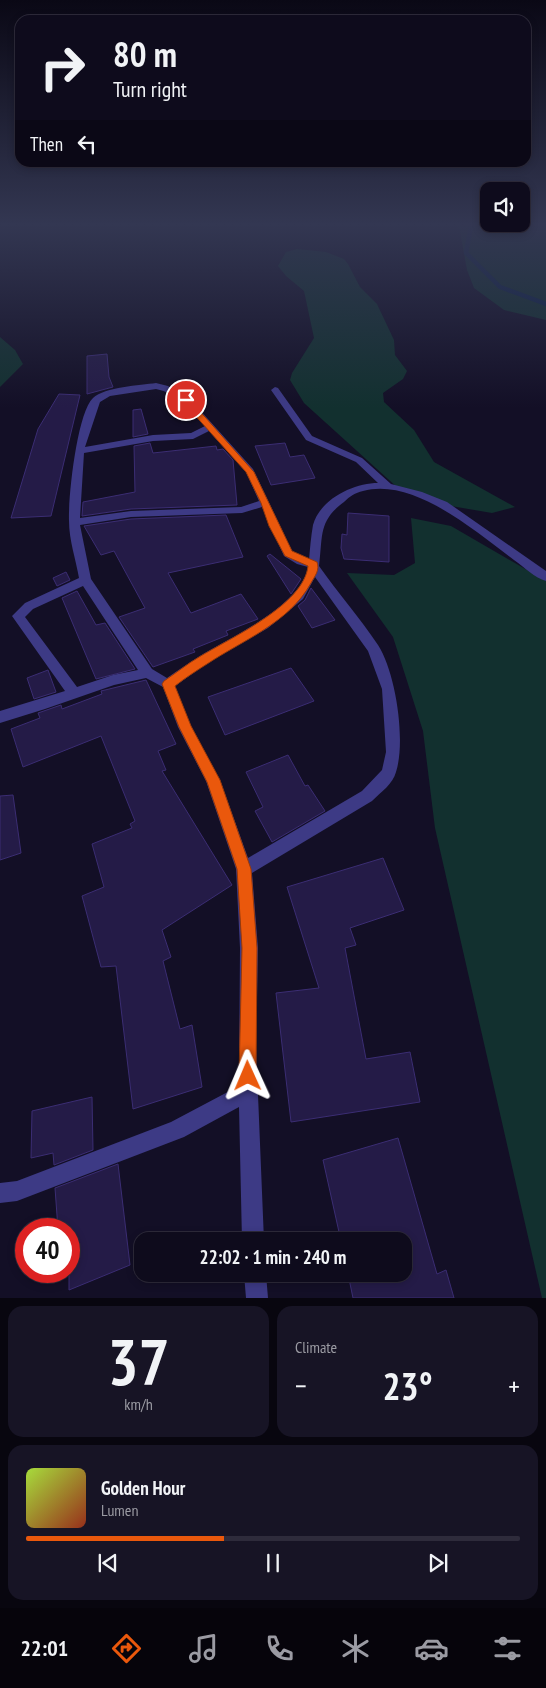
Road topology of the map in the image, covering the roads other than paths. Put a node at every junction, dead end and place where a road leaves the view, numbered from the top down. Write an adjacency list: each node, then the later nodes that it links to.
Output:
1 (275, 390): 4 (street)
2 (210, 427): 3 (street); 3 (street); 5 (street)
3 (79, 450): 6 (street)
4 (386, 486): 7 (street); 8 (street)
5 (265, 503): 6 (street); 7 (street)
6 (74, 522): 9 (street)
7 (314, 565): 11 (street); 14 (street)
8 (546, 577)
9 (85, 580): 10 (street); 12 (street)
10 (147, 673): 11 (street); 12 (street)
11 (168, 684): 14 (street)
12 (74, 694): 13 (street)
13 (0, 716)
14 (244, 869): 15 (street)
15 (248, 1091): 16 (street); 17 (street)
16 (0, 1193)
17 (253, 1232)
18 (256, 1282): 19 (street)
19 (257, 1298)

